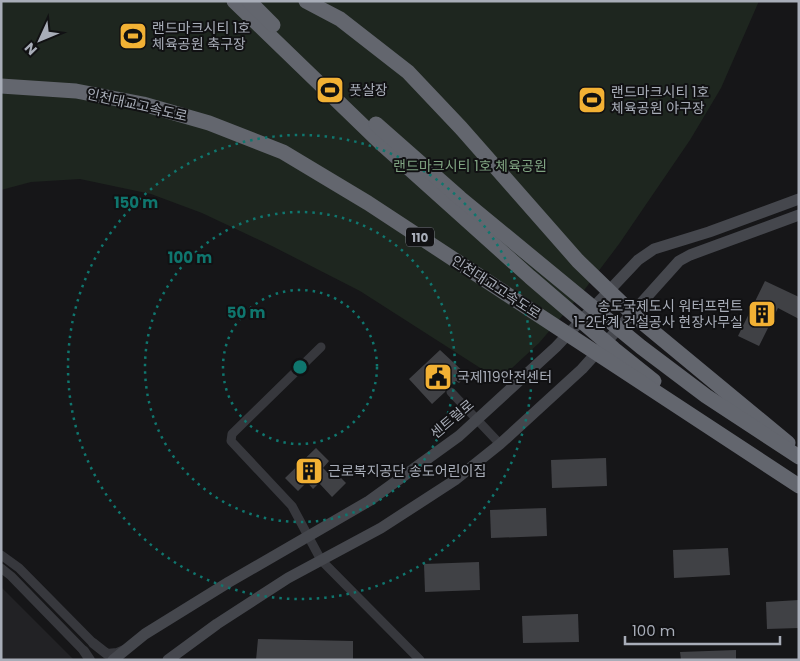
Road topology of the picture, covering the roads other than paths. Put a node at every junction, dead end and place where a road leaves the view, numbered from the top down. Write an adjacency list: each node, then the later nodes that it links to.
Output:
1 (234, 1): 13 (highway, 인천대교고속도로, bridge)
2 (249, 1): 12 (highway, bridge)
3 (306, 1): 11 (highway, bridge)
4 (1, 86): 13 (highway, 인천대교고속도로 / 110, bridge)
5 (799, 199): 9 (main road, 센트럴로)
6 (799, 216): 10 (main road)
7 (321, 348): 14 (street)
8 (451, 392): 9 (street)
9 (477, 419): 10 (street); 14 (main road, 센트럴로)
10 (500, 444): 16 (main road)
11 (799, 452)
12 (799, 457)
13 (799, 486)
14 (308, 536): 16 (street); 19 (main road, 센트럴로)
15 (1, 556): 18 (street)
16 (321, 560): 22 (main road); 23 (street)
17 (1, 568): 20 (street)
18 (93, 643): 19 (street)
19 (127, 648): 21 (main road, 센트럴로)
20 (87, 656)
21 (113, 660)
22 (168, 660)
23 (420, 660)

